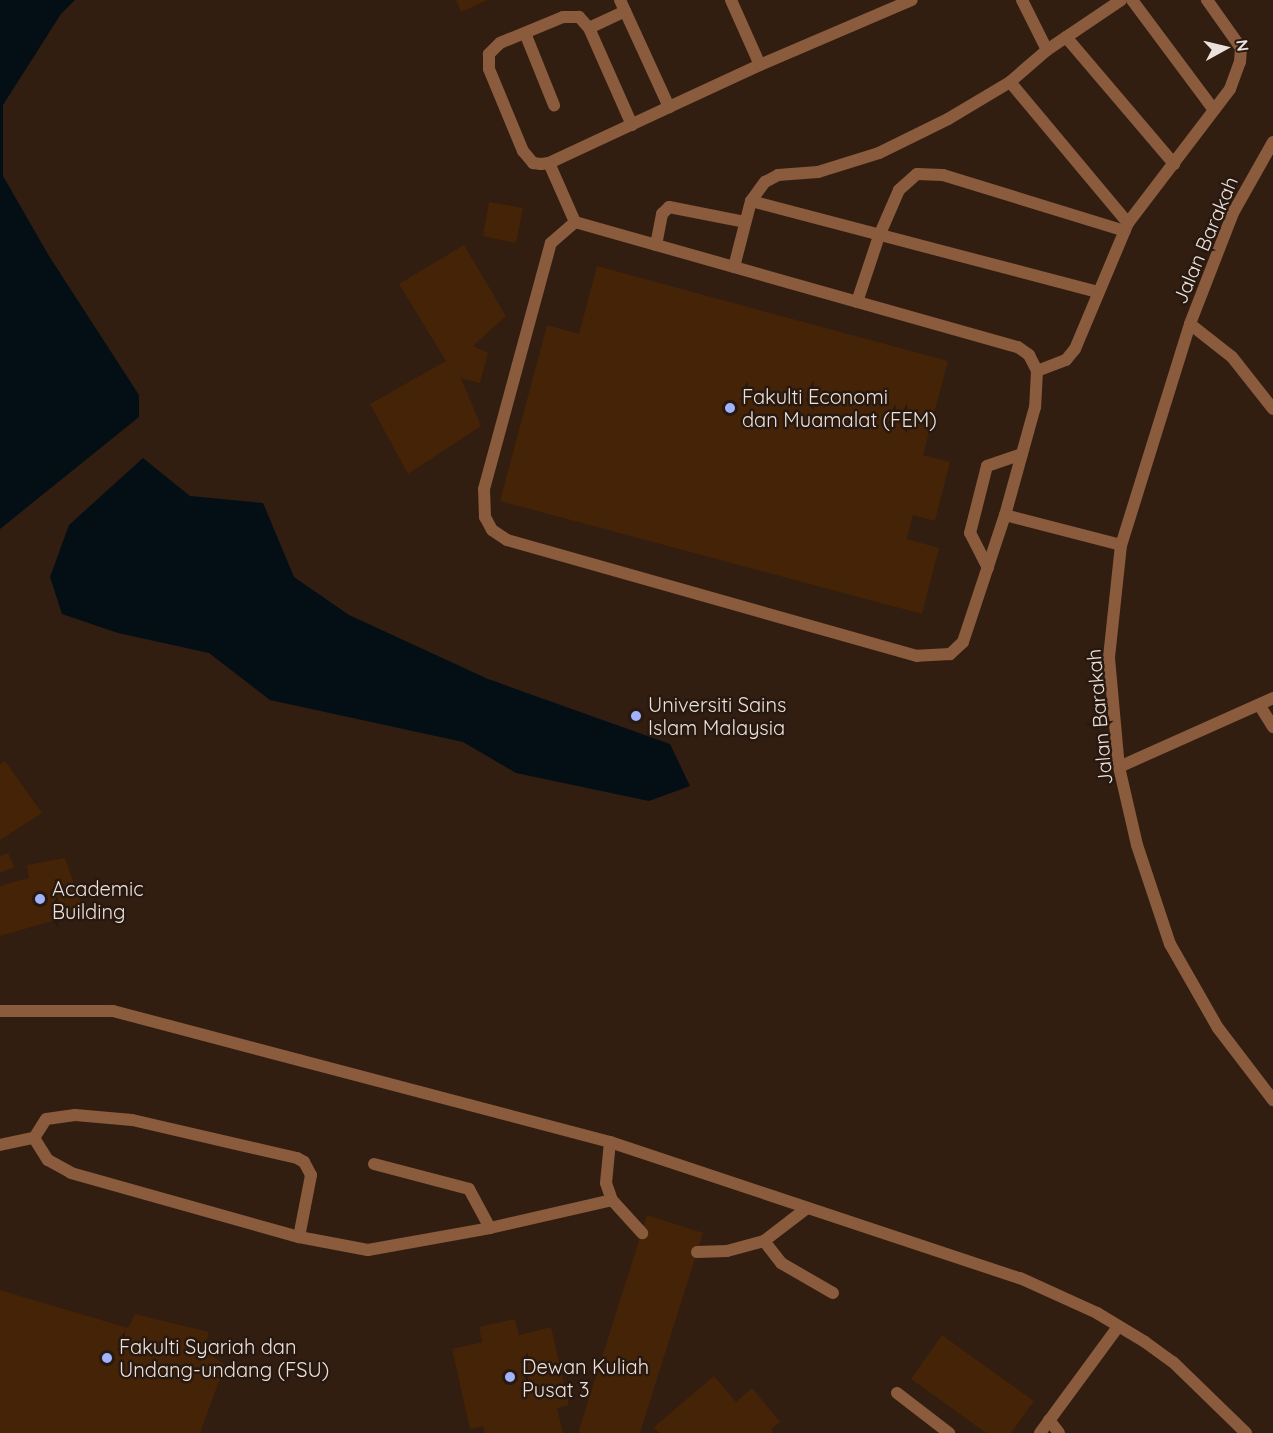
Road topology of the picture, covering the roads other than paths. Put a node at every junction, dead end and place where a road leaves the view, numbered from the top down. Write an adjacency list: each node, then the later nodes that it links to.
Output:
1 (731, 0): 12 (street)
2 (912, 0): 12 (street)
3 (1022, 0): 11 (street)
4 (1121, 0): 10 (street)
5 (1132, 0): 16 (street)
6 (1207, 0): 16 (street)
7 (622, 5): 8 (street); 15 (street)
8 (590, 28): 9 (street); 17 (street)
9 (525, 33): 14 (street); 19 (street)
10 (1066, 38): 11 (street); 20 (street)
11 (1047, 50): 13 (street)
12 (760, 65): 15 (street)
13 (1010, 82): 21 (street); 24 (street)
14 (554, 105)
15 (669, 107): 17 (street)
16 (1214, 110): 20 (street)
17 (632, 124): 19 (street)
18 (1273, 142): 30 (street, Jalan Barakah)
19 (549, 163): 22 (street)
20 (1174, 164): 24 (street)
21 (751, 201): 23 (street); 25 (street)
22 (574, 222): 26 (street); 36 (street)
23 (745, 222): 26 (street); 27 (street)
24 (1126, 227): 25 (street); 28 (street)
25 (879, 236): 28 (street); 29 (street)
26 (656, 245): 27 (street)
27 (734, 267): 29 (street)
28 (1097, 292): 31 (street)
29 (858, 302): 31 (street)
30 (1190, 324): 32 (street); 35 (street, Jalan Barakah)
31 (1037, 371): 33 (street)
32 (1273, 409)
33 (1022, 454): 34 (street); 36 (street)
34 (1005, 515): 35 (street); 36 (street)
35 (1121, 546): 40 (street, Jalan Barakah)
36 (988, 568)
37 (1273, 698): 38 (street)
38 (1260, 706): 39 (street); 40 (street)
39 (1273, 728)
40 (1119, 767): 42 (street, Jalan Barakah)
41 (0, 1011): 44 (street)
42 (1273, 1100)
43 (34, 1138): 45 (street); 51 (street); 51 (street)
44 (610, 1142): 47 (street); 48 (street)
45 (0, 1145)
46 (374, 1164): 49 (street)
47 (612, 1200): 49 (street); 50 (street)
48 (807, 1208): 52 (street); 55 (street)
49 (490, 1228): 51 (street)
50 (642, 1233)
51 (299, 1237)
52 (764, 1241): 53 (street); 54 (street)
53 (697, 1252)
54 (833, 1293)
55 (1118, 1327): 57 (street); 61 (street)
56 (897, 1393): 58 (street)
57 (1049, 1420): 59 (street); 60 (street)
58 (950, 1433)
59 (1040, 1433)
60 (1059, 1433)
61 (1246, 1433)

